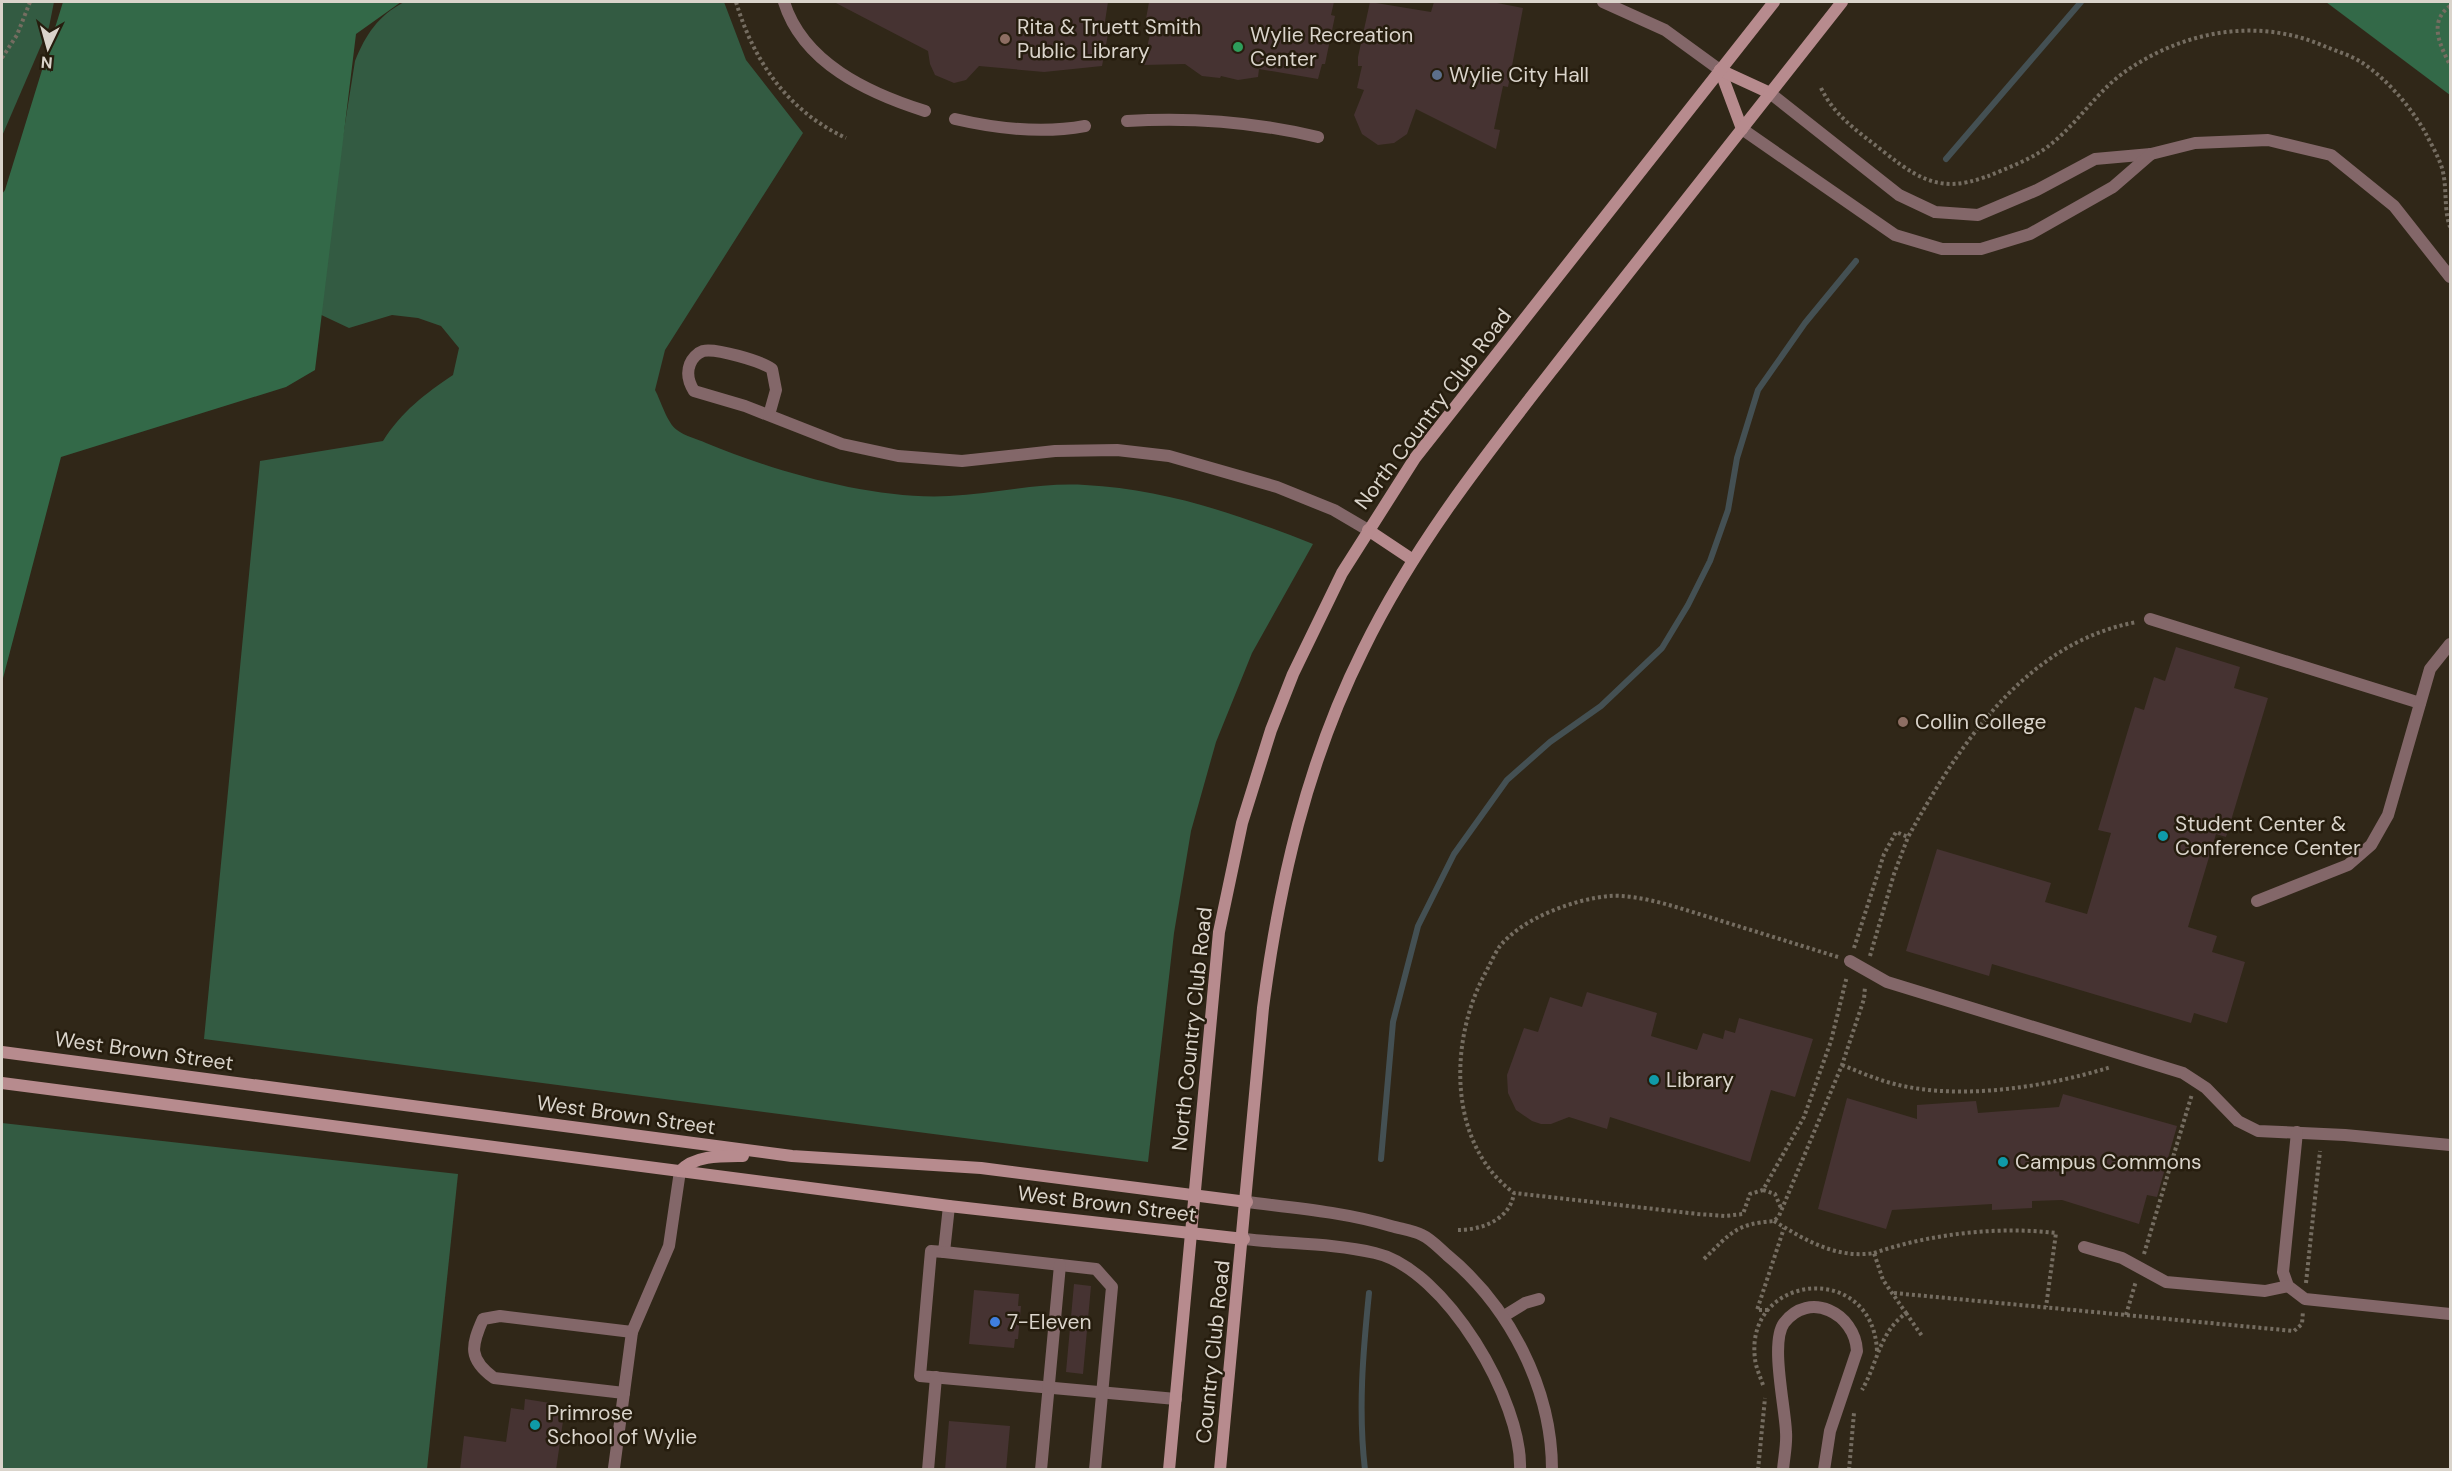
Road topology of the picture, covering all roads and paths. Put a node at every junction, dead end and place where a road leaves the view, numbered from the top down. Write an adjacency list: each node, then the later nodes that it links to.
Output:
1 (30, 2): 8 (path)
2 (736, 2): 18 (path)
3 (784, 2): 13 (street)
4 (1603, 2): 10 (street)
5 (1774, 2): 10 (main road, North Country Club Road)
6 (1842, 2): 12 (main road)
7 (2451, 6): 9 (path)
8 (2, 58)
9 (2451, 65)
10 (1720, 70): 12 (main road); 17 (main road); 24 (main road, North Country Club Road)
11 (1821, 88): 21 (path)
12 (1770, 93): 17 (main road); 20 (street)
13 (925, 111)
14 (955, 119): 16 (street)
15 (1127, 122): 19 (street)
16 (1085, 126)
17 (1742, 129): 20 (street); 25 (main road)
18 (846, 138)
19 (1318, 138)
20 (2151, 154): 22 (street)
21 (2451, 227)
22 (2451, 277)
23 (769, 415): 23 (street); 24 (street)
24 (1368, 530): 25 (main road); 44 (main road, North Country Club Road)
25 (1413, 560): 45 (main road)
26 (2150, 619): 28 (street); 29 (path)
27 (2451, 645): 28 (street)
28 (2420, 703): 30 (street)
29 (1908, 837): 31 (path); 32 (path)
30 (2257, 901)
31 (1850, 961): 32 (street); 42 (path); 43 (path)
32 (1867, 971): 34 (street); 35 (path)
33 (2, 1052): 40 (main road, West Brown Street)
34 (2130, 1057): 35 (path); 36 (street)
35 (1842, 1065): 47 (path)
36 (2196, 1082): 38 (street); 59 (path)
37 (2, 1083): 41 (main road, West Brown Street)
38 (2297, 1132): 39 (street); 60 (street)
39 (2451, 1145)
40 (792, 1156): 41 (main road); 44 (main road, West Brown Street)
41 (680, 1171): 46 (main road, West Brown Street); 68 (street)
42 (1763, 1190): 47 (path); 48 (path)
43 (1514, 1193): 48 (path); 51 (path)
44 (1194, 1196): 45 (main road, West Brown Street); 52 (main road, North Country Club Road)
45 (1247, 1202): 53 (main road); 67 (street)
46 (949, 1206): 52 (main road, West Brown Street); 55 (street)
47 (1781, 1209): 49 (path)
48 (1743, 1214): 49 (path)
49 (1748, 1223): 57 (path)
50 (1784, 1227): 63 (path)
51 (1458, 1230)
52 (1191, 1233): 53 (main road, West Brown Street); 74 (main road, North Country Club Road)
53 (1244, 1239): 80 (main road, Country Club Road); 81 (street)
54 (2084, 1247): 59 (street)
55 (944, 1252): 58 (street); 70 (street)
56 (1874, 1253): 62 (path)
57 (1704, 1259)
58 (1060, 1266): 71 (street); 72 (street)
59 (2140, 1266): 60 (street); 66 (path)
60 (2288, 1286): 65 (street)
61 (1539, 1299): 67 (street)
62 (2046, 1307)
63 (1768, 1310)
64 (1906, 1313): 69 (path)
65 (2451, 1314)
66 (2126, 1315)
67 (1504, 1316): 82 (street)
68 (632, 1332): 73 (street); 73 (street)
69 (1922, 1336)
70 (936, 1377): 71 (street); 76 (street)
71 (1050, 1387): 72 (street); 77 (street)
72 (1101, 1392): 74 (street); 78 (street)
73 (624, 1393): 75 (street)
74 (1176, 1398): 79 (main road, North Country Club Road)
75 (614, 1468)
76 (928, 1470)
77 (1041, 1470)
78 (1095, 1470)
79 (1169, 1470)
80 (1220, 1470)
81 (1520, 1470)
82 (1552, 1470)
83 (1783, 1470): 84 (street)
84 (1824, 1470)

